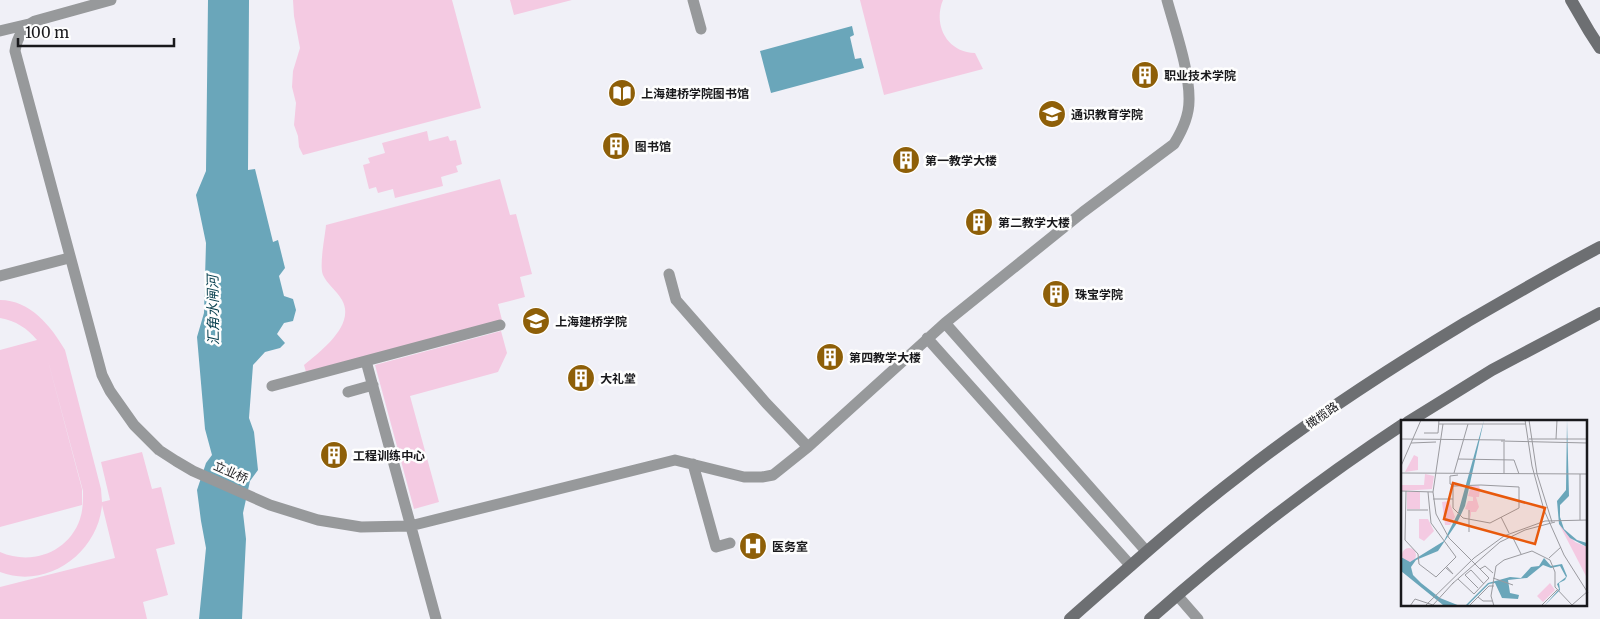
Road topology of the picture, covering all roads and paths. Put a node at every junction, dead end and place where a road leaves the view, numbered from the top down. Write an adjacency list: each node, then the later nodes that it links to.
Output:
1 (111, 0): 5 (street)
2 (693, 0): 6 (street)
3 (1167, 0): 14 (street, 立业桥)
4 (1570, 0): 8 (main road)
5 (29, 24): 7 (street); 10 (street, 立业桥)
6 (701, 29)
7 (0, 31)
8 (1600, 48)
9 (1600, 247): 29 (main road, 橄榄路)
10 (70, 258): 12 (street); 27 (street, 立业桥)
11 (669, 274): 25 (street)
12 (0, 276)
13 (1600, 312): 23 (main road)
14 (945, 323): 16 (street, 立业桥); 19 (street)
15 (500, 325): 17 (street)
16 (927, 338): 22 (street); 25 (street, 立业桥)
17 (366, 360): 18 (street); 20 (street)
18 (373, 385): 21 (street); 27 (street)
19 (998, 385): 22 (street); 29 (street)
20 (272, 386)
21 (348, 392)
22 (982, 400): 30 (street)
23 (1411, 420)
24 (1401, 426): 31 (main road)
25 (808, 447): 26 (street, 立业桥)
26 (693, 464): 27 (street, 立业桥); 28 (street)
27 (410, 526): 32 (street)
28 (730, 543)
29 (1146, 552): 30 (main road, 橄榄路)
30 (1131, 566): 33 (main road, 橄榄路)
31 (1177, 595): 34 (main road); 35 (street)
32 (436, 619)
33 (1070, 619)
34 (1150, 619)
35 (1198, 619)

